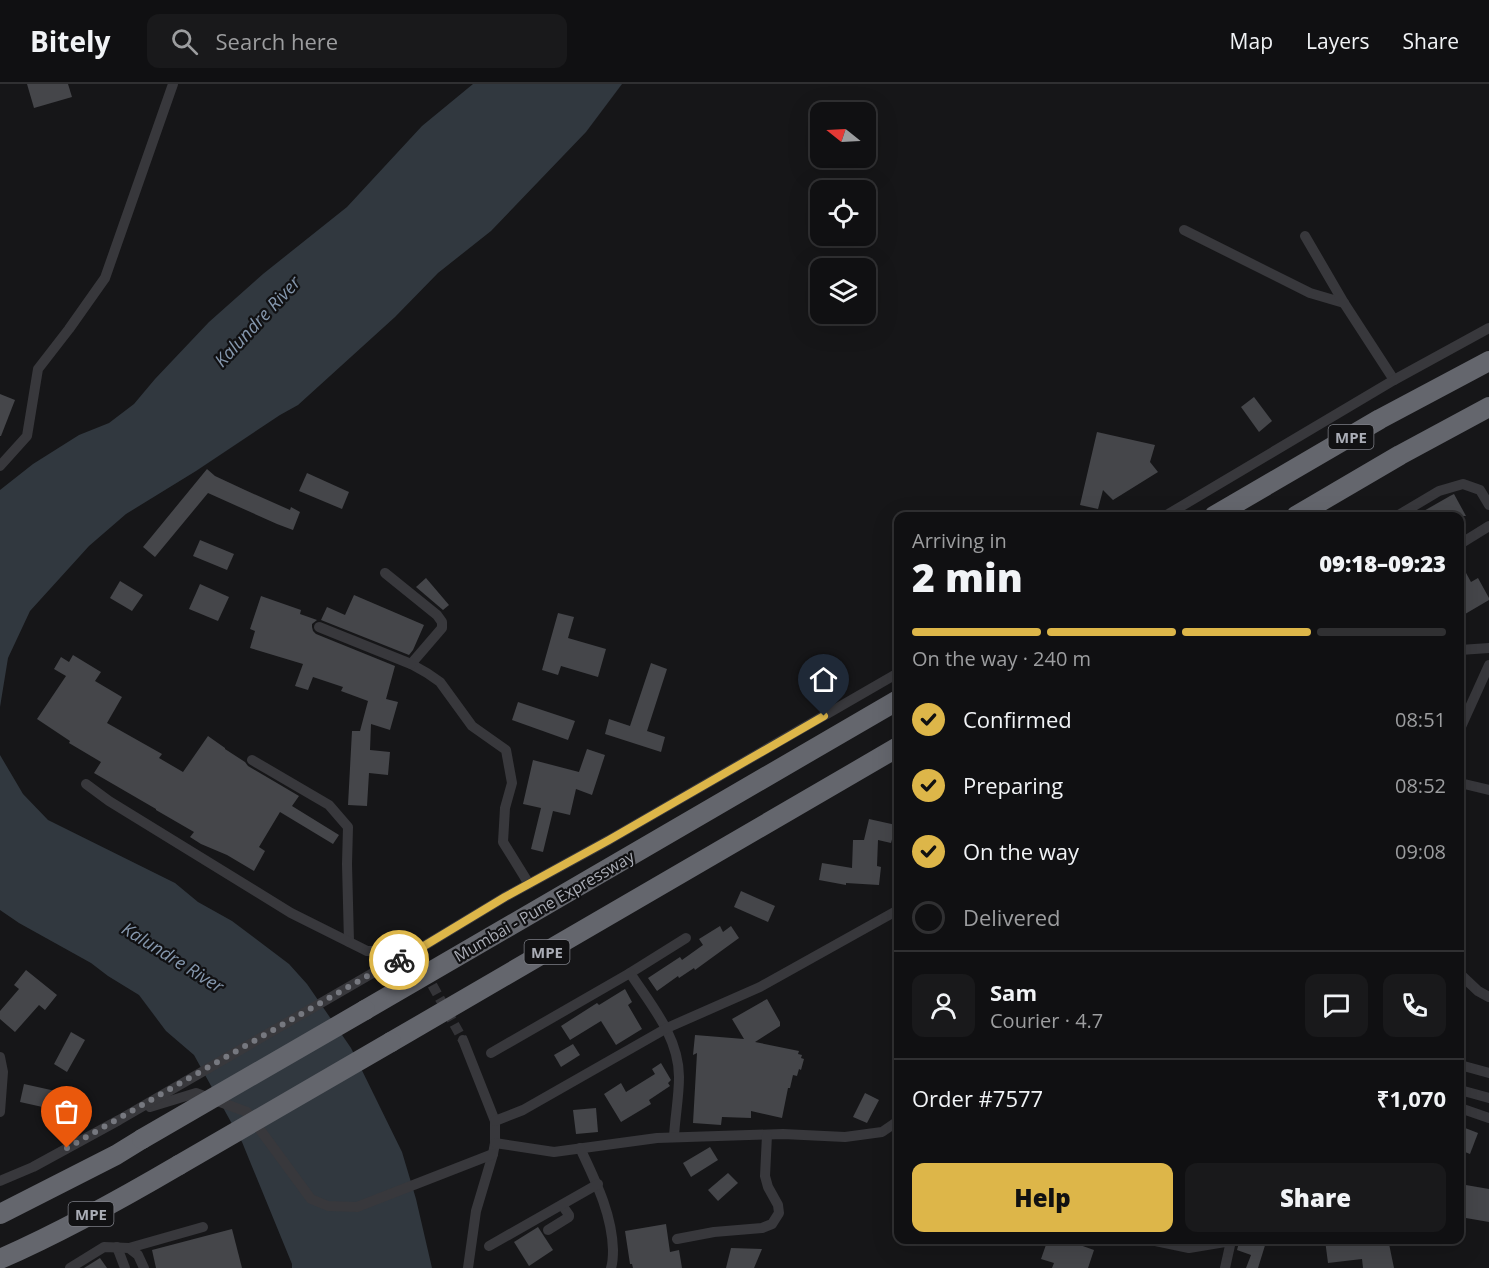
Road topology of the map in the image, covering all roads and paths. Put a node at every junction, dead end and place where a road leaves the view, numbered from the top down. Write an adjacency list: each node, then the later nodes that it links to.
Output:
1 (173, 84): 9 (street)
2 (1184, 230): 4 (street)
3 (1305, 236): 4 (street)
4 (1344, 303): 7 (street)
5 (1489, 328): 7 (street)
6 (1489, 361): 12 (highway, MPE)
7 (1394, 380): 11 (street)
8 (1489, 407): 13 (highway, MPE)
9 (0, 466)
10 (1489, 505): 14 (street)
11 (1172, 512)
12 (1221, 512)
13 (1303, 512)
14 (1404, 512)
15 (1489, 526): 16 (street)
16 (1464, 542)
17 (385, 573): 21 (street)
18 (319, 627): 21 (street)
19 (1489, 648): 20 (street)
20 (1464, 650)
21 (411, 664): 31 (street)
22 (1489, 664): 25 (street)
23 (894, 675): 31 (street)
24 (894, 702): 60 (highway, Mumbai - Pune Expressway / MPE, bridge)
25 (1464, 720)
26 (894, 749): 70 (highway, MPE, bridge)
27 (252, 760): 34 (street)
28 (86, 784): 34 (street)
29 (1464, 784): 30 (street)
30 (1489, 790)
31 (529, 884): 35 (street)
32 (894, 912): 39 (street)
33 (686, 938): 36 (street)
34 (349, 942): 35 (street)
35 (416, 957): 49 (street)
36 (630, 973): 39 (street); 41 (street)
37 (1464, 978): 38 (street)
38 (1489, 997)
39 (667, 1028): 51 (street); 54 (street)
40 (463, 1040): 51 (street)
41 (491, 1053)
42 (0, 1057): 48 (street)
43 (1464, 1066): 44 (street)
44 (1489, 1073)
45 (1464, 1091): 46 (street)
46 (1489, 1098)
47 (1464, 1109): 50 (street)
48 (0, 1112)
49 (133, 1112): 55 (street); 57 (street)
50 (1489, 1118)
51 (495, 1121): 55 (street)
52 (894, 1124): 53 (street)
53 (767, 1135): 54 (street); 63 (street)
54 (674, 1137): 56 (street)
55 (494, 1148): 56 (street); 74 (street)
56 (580, 1148): 58 (street)
57 (0, 1181)
58 (598, 1185): 59 (street); 75 (street)
59 (562, 1204): 62 (street); 67 (street)
60 (0, 1214)
61 (203, 1227): 69 (street)
62 (548, 1230)
63 (677, 1239)
64 (1170, 1244): 65 (street)
65 (1213, 1244)
66 (1230, 1244): 76 (street)
67 (489, 1246)
68 (117, 1247): 69 (street); 71 (street); 72 (street)
69 (129, 1248): 73 (street)
70 (0, 1259)
71 (70, 1268)
72 (125, 1268)
73 (144, 1268)
74 (468, 1268)
75 (611, 1268)
76 (1225, 1268)

